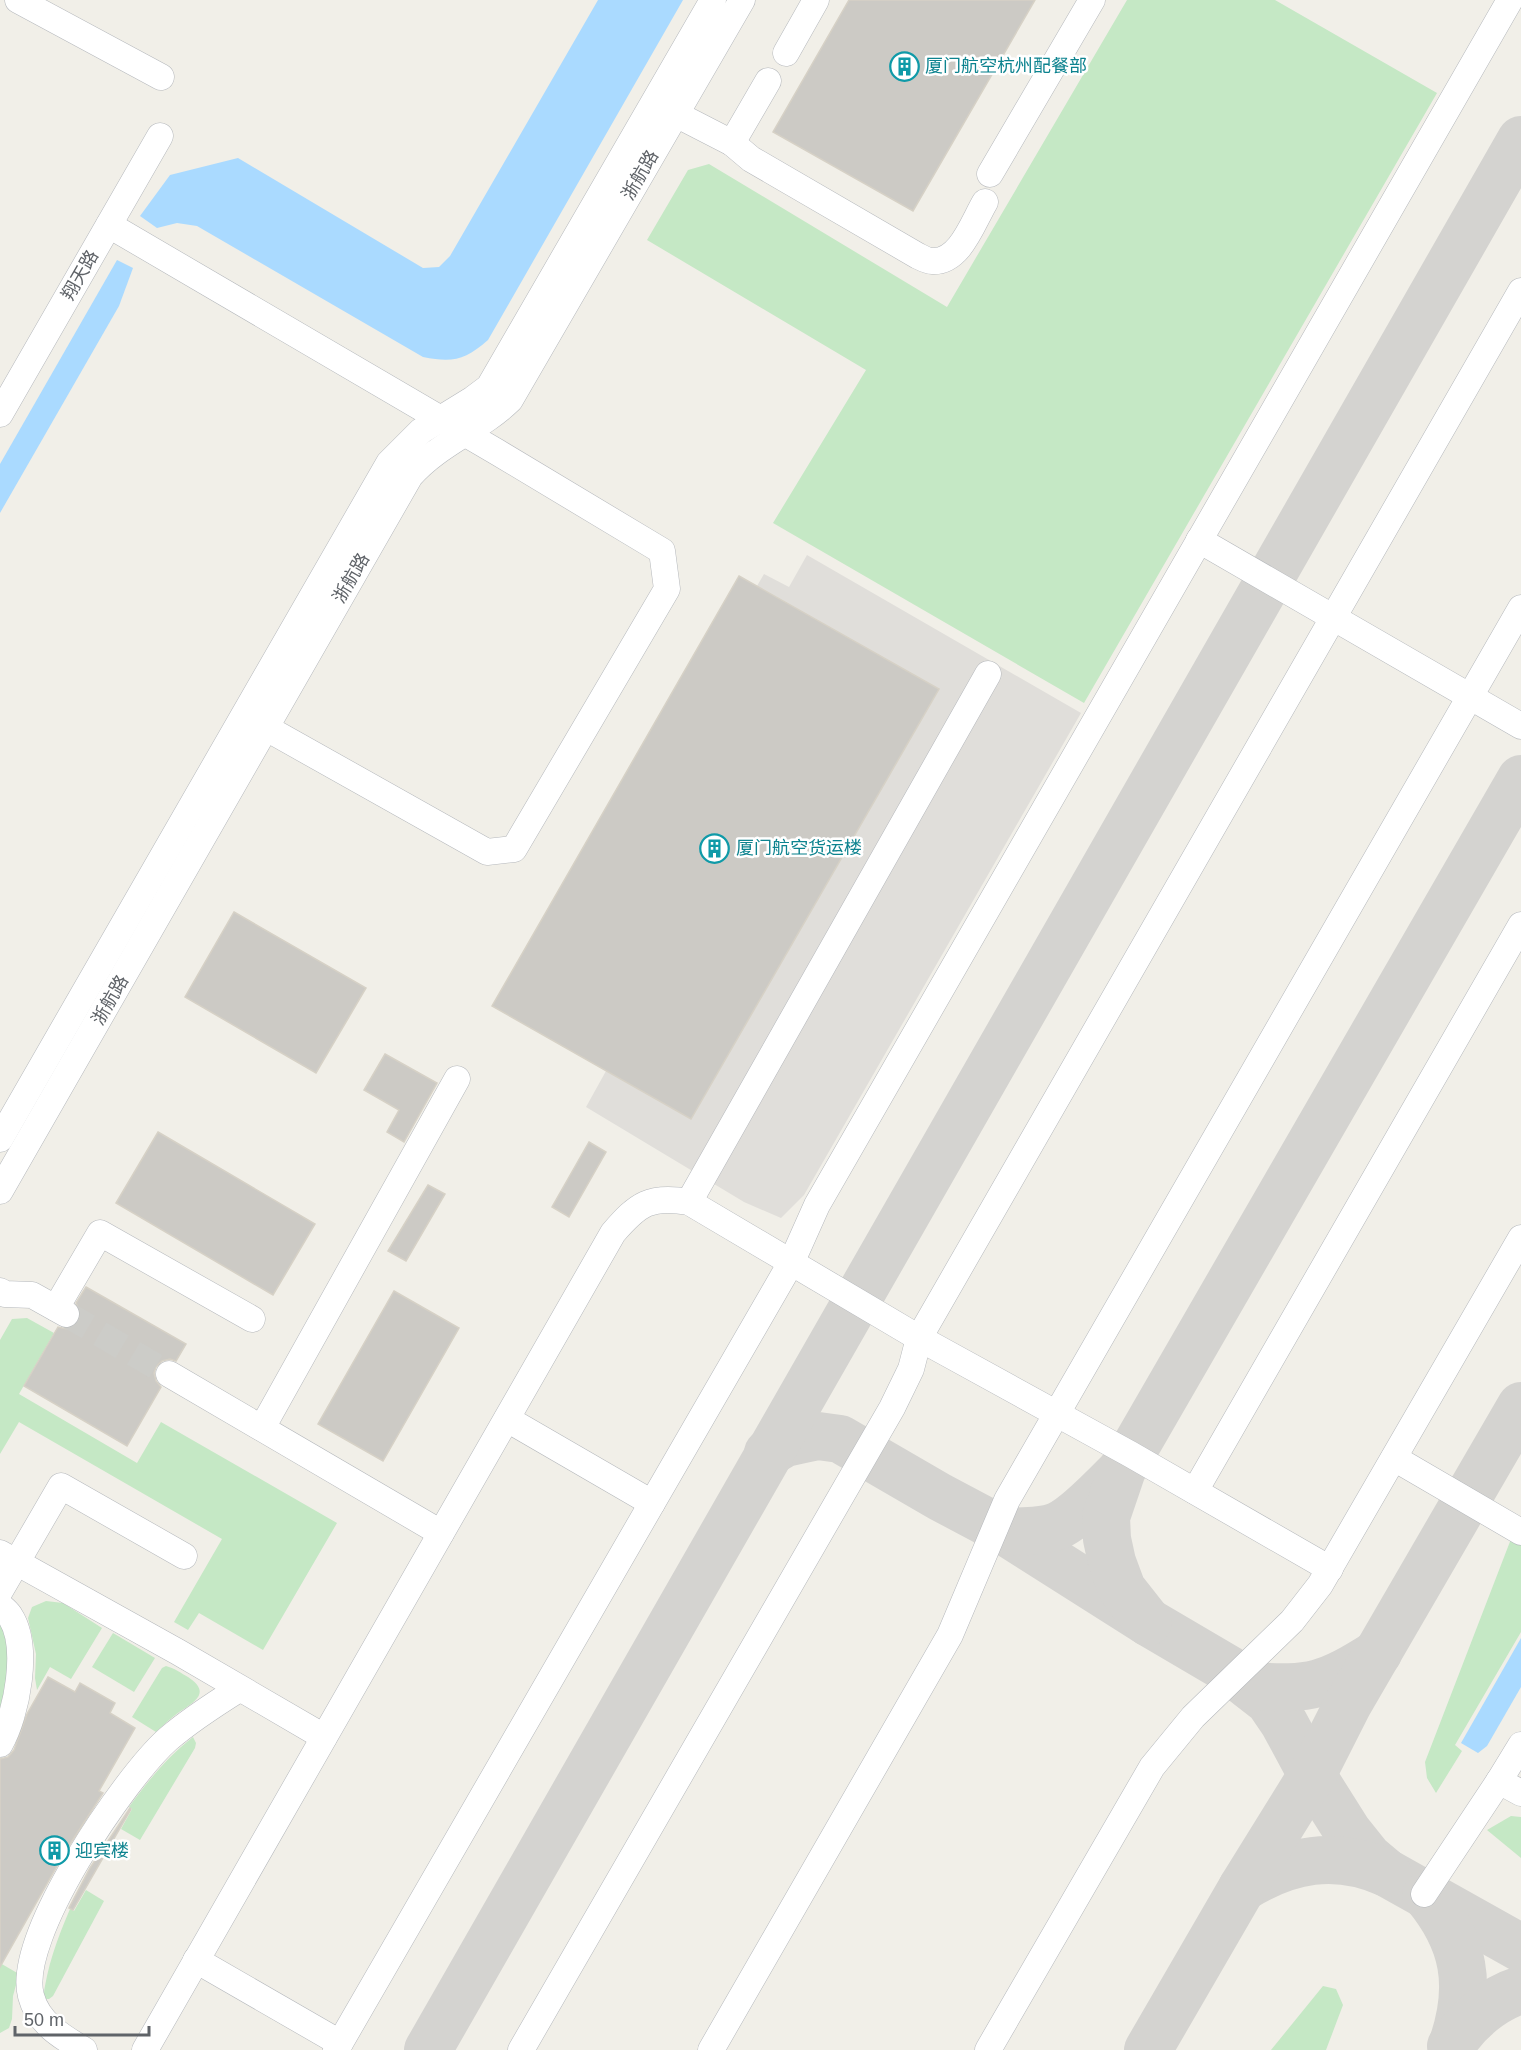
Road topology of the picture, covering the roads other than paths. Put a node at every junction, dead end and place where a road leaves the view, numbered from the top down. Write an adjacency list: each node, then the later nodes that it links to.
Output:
1 (18, 0): 8 (street)
2 (713, 0): 10 (street, 浙航路)
3 (742, 0): 10 (street, 浙航路)
4 (816, 0): 7 (street)
5 (1092, 0): 13 (street)
6 (1510, 0): 20 (street)
7 (786, 53)
8 (161, 77)
9 (768, 81): 12 (street)
10 (665, 109): 12 (street); 18 (street, 浙航路); 19 (street, 浙航路)
11 (160, 136): 15 (street, 翔天路)
12 (732, 142): 14 (street)
13 (990, 174)
14 (985, 202)
15 (109, 225): 17 (street, 翔天路); 18 (street)
16 (1521, 291): 22 (street)
17 (0, 414)
18 (439, 419): 19 (street); 25 (street, 浙航路)
19 (465, 433): 27 (street, 浙航路); 27 (street)
20 (1199, 540): 22 (street); 34 (street)
21 (1521, 608): 24 (street)
22 (1333, 619): 24 (street); 37 (street)
23 (988, 674): 32 (street)
24 (1470, 696): 26 (street); 39 (street)
25 (244, 715): 27 (street); 30 (street, 浙航路)
26 (1521, 726)
27 (266, 728): 31 (street, 浙航路)
28 (1521, 925): 43 (street)
29 (457, 1079): 41 (street)
30 (0, 1139)
31 (0, 1191)
32 (689, 1202): 34 (street); 40 (street)
33 (1521, 1238): 42 (street)
34 (792, 1261): 37 (street); 44 (street)
35 (2, 1296): 36 (street)
36 (252, 1319)
37 (919, 1338): 39 (street); 62 (street)
38 (169, 1374): 41 (street)
39 (1057, 1414): 43 (street); 63 (street)
40 (507, 1419): 44 (street); 46 (street)
41 (262, 1428): 46 (street)
42 (1394, 1458): 45 (street); 49 (street)
43 (1195, 1491): 49 (street)
44 (652, 1503): 59 (street)
45 (1521, 1532)
46 (441, 1533): 53 (street)
47 (184, 1556): 48 (street)
48 (8, 1558): 50 (street); 52 (street)
49 (1330, 1569): 64 (street)
50 (0, 1591)
51 (0, 1605): 54 (street)
52 (239, 1689): 53 (street); 60 (street)
53 (324, 1737): 58 (street)
54 (0, 1744)
55 (1521, 1744): 56 (street)
56 (1510, 1787): 57 (street)
57 (1424, 1894)
58 (196, 1960): 59 (street); 61 (street)
59 (338, 2047)
60 (84, 2050)
61 (145, 2050)
62 (521, 2050)
63 (711, 2050)
64 (988, 2050)

